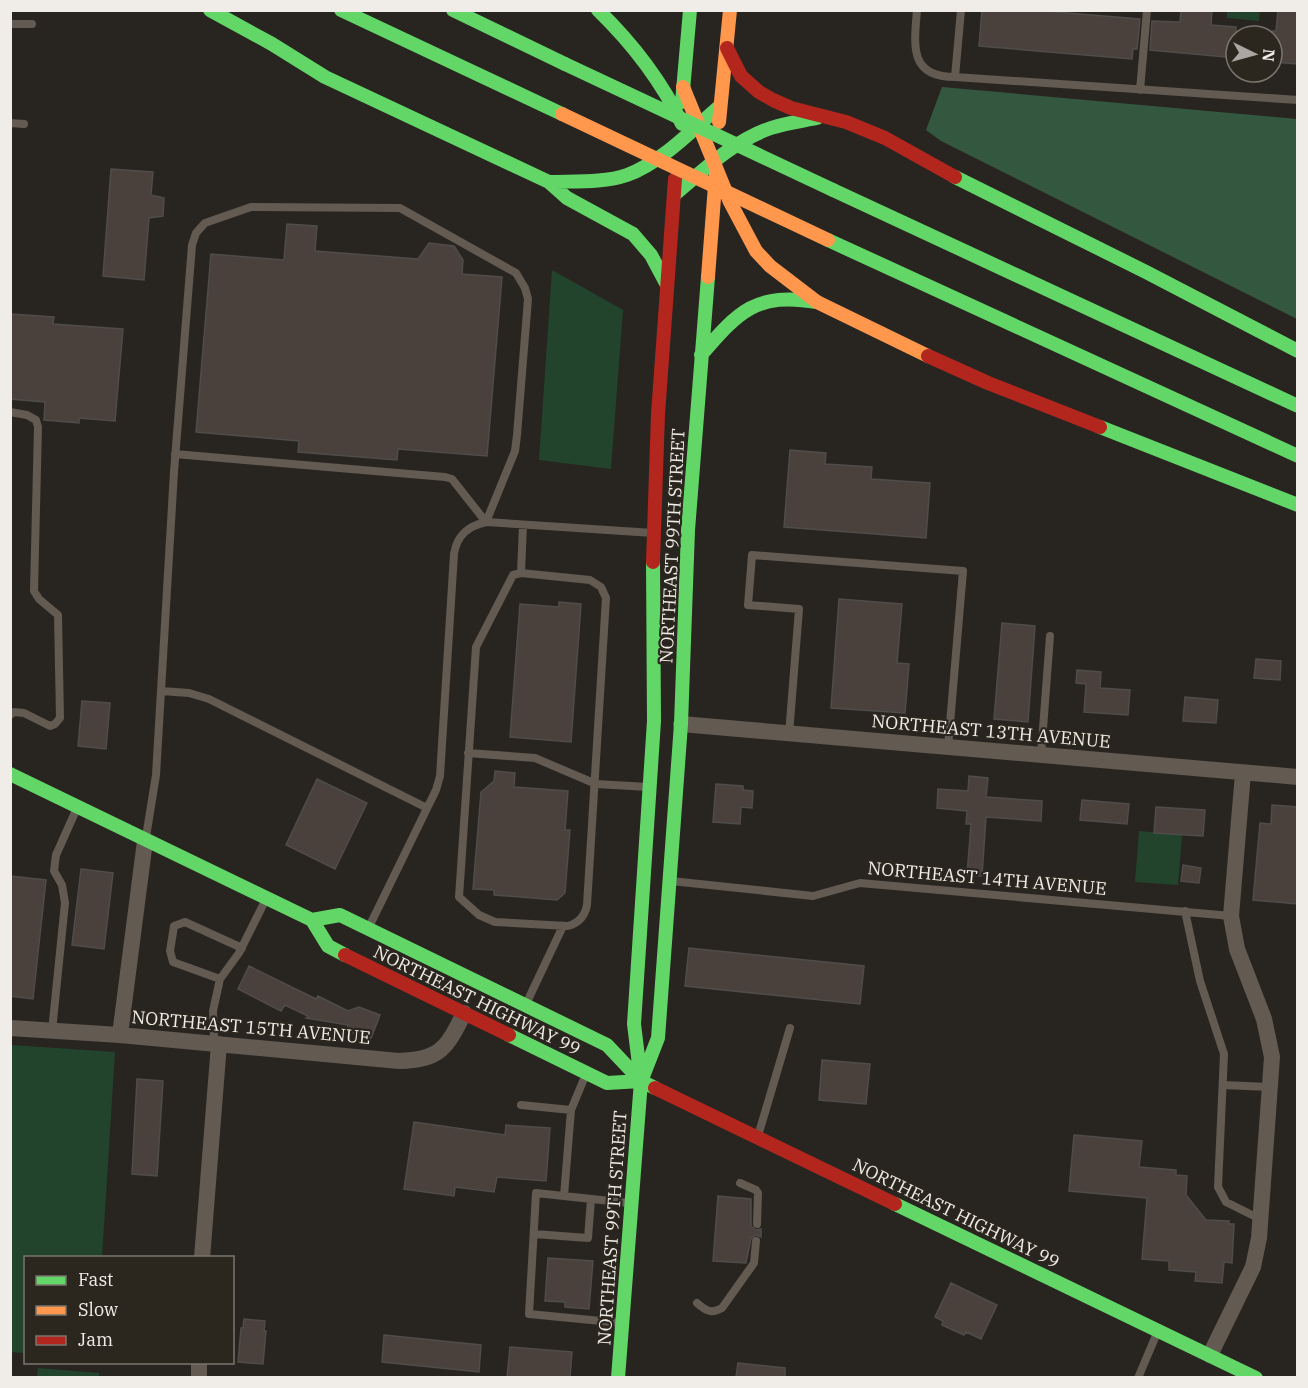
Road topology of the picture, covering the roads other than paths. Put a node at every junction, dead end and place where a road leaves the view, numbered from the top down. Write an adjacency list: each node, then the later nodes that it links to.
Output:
1 (210, 10): 25 (main road)
2 (341, 10): 35 (main road, bridge)
3 (453, 10): 32 (main road, bridge)
4 (598, 10): 22 (main road)
5 (690, 10): 14 (main road, NORTHEAST 99TH STREET)
6 (730, 10): 12 (main road, NORTHEAST 99TH STREET)
7 (917, 10): 13 (lane)
8 (961, 10): 13 (lane)
9 (1147, 10): 15 (lane)
10 (10, 24): 11 (lane)
11 (32, 24)
12 (727, 48): 17 (main road, NORTHEAST 99TH STREET); 18 (main road)
13 (955, 77): 15 (lane)
14 (683, 87): 20 (main road); 22 (main road, NORTHEAST 99TH STREET)
15 (1140, 90): 16 (lane)
16 (1298, 100)
17 (720, 106): 20 (main road); 24 (main road, NORTHEAST 99TH STREET)
18 (822, 117): 24 (main road); 30 (main road)
19 (10, 123): 21 (lane)
20 (698, 123): 22 (main road); 24 (main road)
21 (24, 124)
22 (682, 131): 23 (main road); 25 (main road); 26 (main road, NORTHEAST 99TH STREET)
23 (698, 162): 24 (main road); 26 (main road); 27 (main road)
24 (716, 164): 27 (main road, NORTHEAST 99TH STREET); 29 (main road)
25 (549, 182): 28 (main road)
26 (674, 195): 28 (main road, NORTHEAST 99TH STREET)
27 (714, 200): 31 (main road, NORTHEAST 99TH STREET)
28 (668, 285): 39 (main road, NORTHEAST 99TH STREET)
29 (816, 302): 31 (main road); 36 (main road)
30 (1298, 351)
31 (701, 355): 46 (main road, NORTHEAST 99TH STREET)
32 (1298, 406)
33 (10, 412): 45 (lane)
34 (175, 454): 37 (lane); 37 (lane); 44 (lane)
35 (1298, 456)
36 (1298, 505)
37 (486, 522): 38 (lane); 57 (lane)
38 (524, 525): 39 (lane); 40 (lane)
39 (653, 539): 41 (main road); 55 (main road, NORTHEAST 99TH STREET)
40 (521, 573): 49 (lane); 54 (lane)
41 (667, 586)
42 (1050, 636): 50 (lane)
43 (667, 644): 46 (main road)
44 (161, 692): 57 (lane); 58 (lane)
45 (10, 715)
46 (681, 724): 47 (street, NORTHEAST 13TH AVENUE); 59 (main road, NORTHEAST 99TH STREET)
47 (789, 734): 48 (street, NORTHEAST 13TH AVENUE); 48 (lane)
48 (948, 747): 50 (street, NORTHEAST 13TH AVENUE)
49 (468, 753): 54 (lane); 64 (lane)
50 (1041, 756): 51 (street, NORTHEAST 13TH AVENUE)
51 (1243, 773): 53 (street, NORTHEAST 13TH AVENUE); 62 (street)
52 (11, 776): 56 (main road)
53 (1298, 777)
54 (596, 784): 55 (lane); 64 (lane)
55 (651, 787): 76 (main road, NORTHEAST 99TH STREET)
56 (77, 807): 58 (main road); 72 (lane)
57 (427, 808): 65 (lane)
58 (145, 841): 60 (main road); 73 (street)
59 (670, 881): 61 (lane, NORTHEAST 14TH AVENUE); 76 (main road, NORTHEAST 99TH STREET)
60 (266, 898): 63 (main road); 66 (lane)
61 (1185, 911): 62 (lane, NORTHEAST 14TH AVENUE); 77 (lane)
62 (1231, 916): 78 (street)
63 (312, 920): 65 (main road, NORTHEAST HIGHWAY 99); 69 (main road, NORTHEAST HIGHWAY 99)
64 (563, 926): 68 (lane)
65 (368, 928): 68 (main road, NORTHEAST HIGHWAY 99)
66 (242, 948): 67 (lane); 67 (lane)
67 (220, 979): 74 (lane)
68 (525, 1005): 76 (main road, NORTHEAST HIGHWAY 99)
69 (464, 1013): 74 (street, NORTHEAST 15TH AVENUE); 75 (main road, NORTHEAST HIGHWAY 99)
70 (10, 1028): 72 (street, NORTHEAST 15TH AVENUE)
71 (790, 1028): 81 (lane)
72 (52, 1031): 73 (street, NORTHEAST 15TH AVENUE)
73 (120, 1035): 74 (street, NORTHEAST 15TH AVENUE)
74 (219, 1044): 90 (street)
75 (586, 1073): 76 (main road, NORTHEAST HIGHWAY 99); 80 (lane)
76 (641, 1081): 81 (main road, NORTHEAST HIGHWAY 99); 85 (main road, NORTHEAST 99TH STREET)
77 (1223, 1084): 78 (lane); 86 (lane)
78 (1270, 1087): 86 (street)
79 (521, 1105): 80 (lane)
80 (571, 1110): 83 (lane)
81 (758, 1136): 93 (main road, NORTHEAST HIGHWAY 99)
82 (740, 1183): 87 (lane)
83 (564, 1196): 84 (lane); 88 (lane)
84 (591, 1199): 85 (lane); 88 (lane)
85 (632, 1203): 92 (main road, NORTHEAST 99TH STREET)
86 (1260, 1219): 94 (street)
87 (758, 1224)
88 (534, 1234): 92 (lane)
89 (756, 1241): 91 (lane)
90 (202, 1256)
91 (697, 1303)
92 (622, 1323): 95 (main road, NORTHEAST 99TH STREET)
93 (1158, 1330): 94 (main road, NORTHEAST HIGHWAY 99); 96 (lane)
94 (1210, 1355): 97 (main road, NORTHEAST HIGHWAY 99)
95 (618, 1377)
96 (1138, 1377)
97 (1256, 1377)

